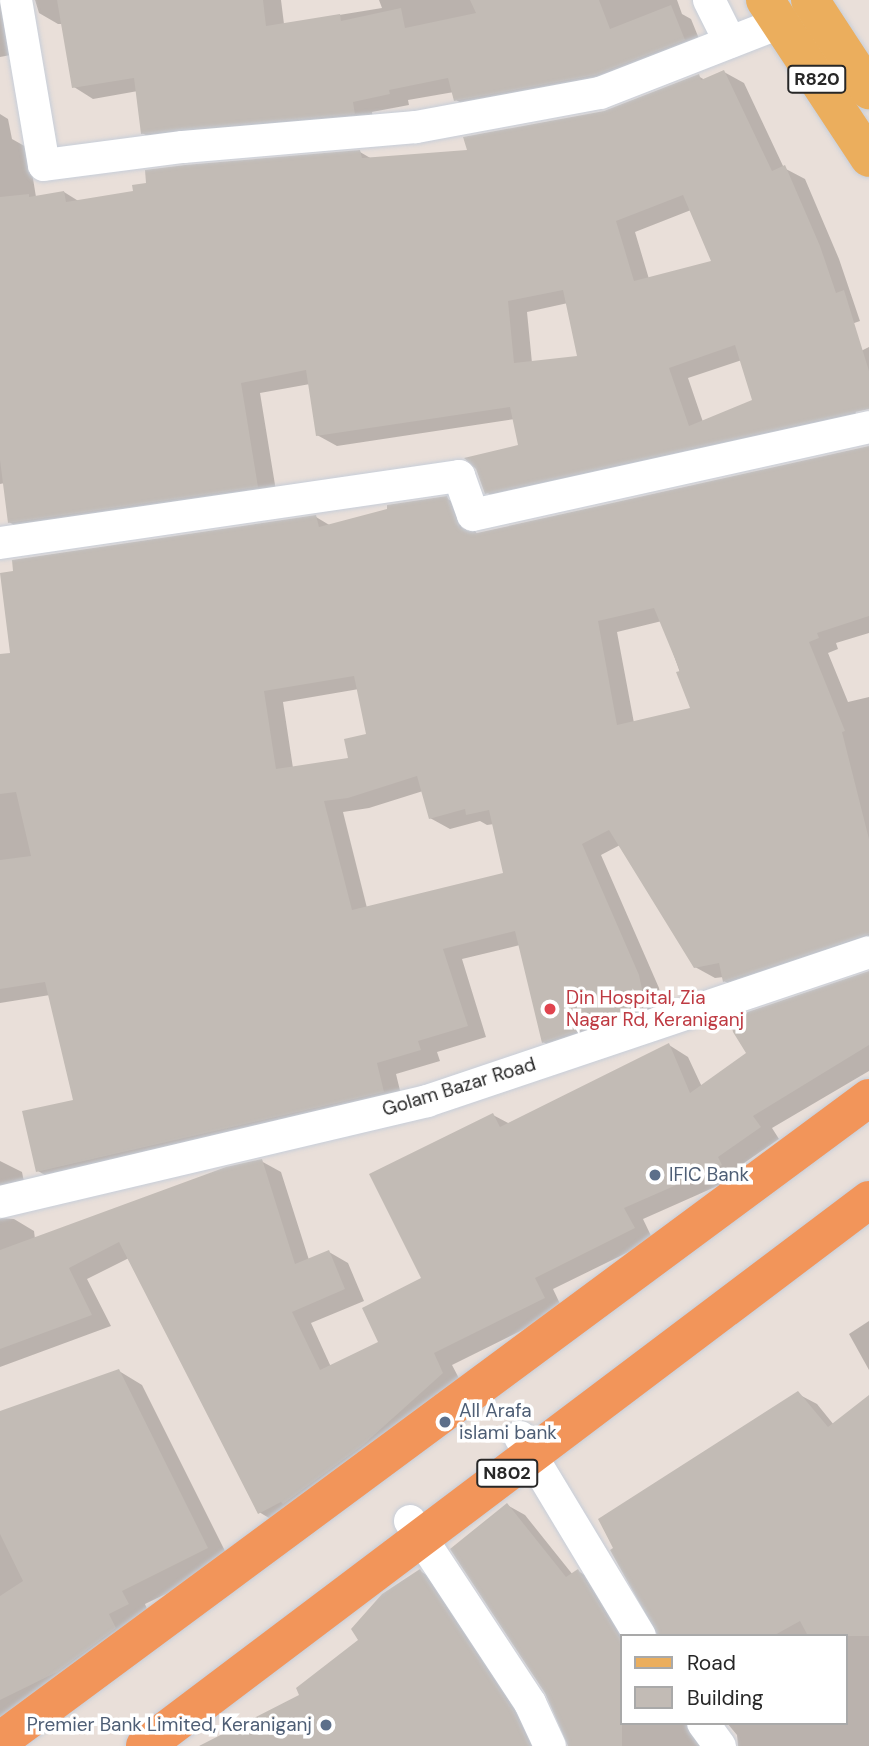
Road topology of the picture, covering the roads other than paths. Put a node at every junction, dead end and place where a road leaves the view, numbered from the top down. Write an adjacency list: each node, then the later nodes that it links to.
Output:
1 (16, 0): 5 (street)
2 (709, 0): 5 (street)
3 (810, 0): 6 (main road, R820)
4 (772, 12): 5 (street); 7 (main road, R820)
5 (730, 42)
6 (869, 90)
7 (869, 158)
8 (869, 427): 9 (street)
9 (0, 543)
10 (869, 952): 13 (street, Golam Bazar Road)
11 (869, 1098): 18 (highway)
12 (869, 1200): 19 (highway, N802)
13 (0, 1202)
14 (520, 1437): 16 (street)
15 (410, 1521): 20 (street)
16 (639, 1634)
17 (704, 1725): 21 (street)
18 (0, 1741)
19 (145, 1746)
20 (550, 1746)
21 (720, 1746)

